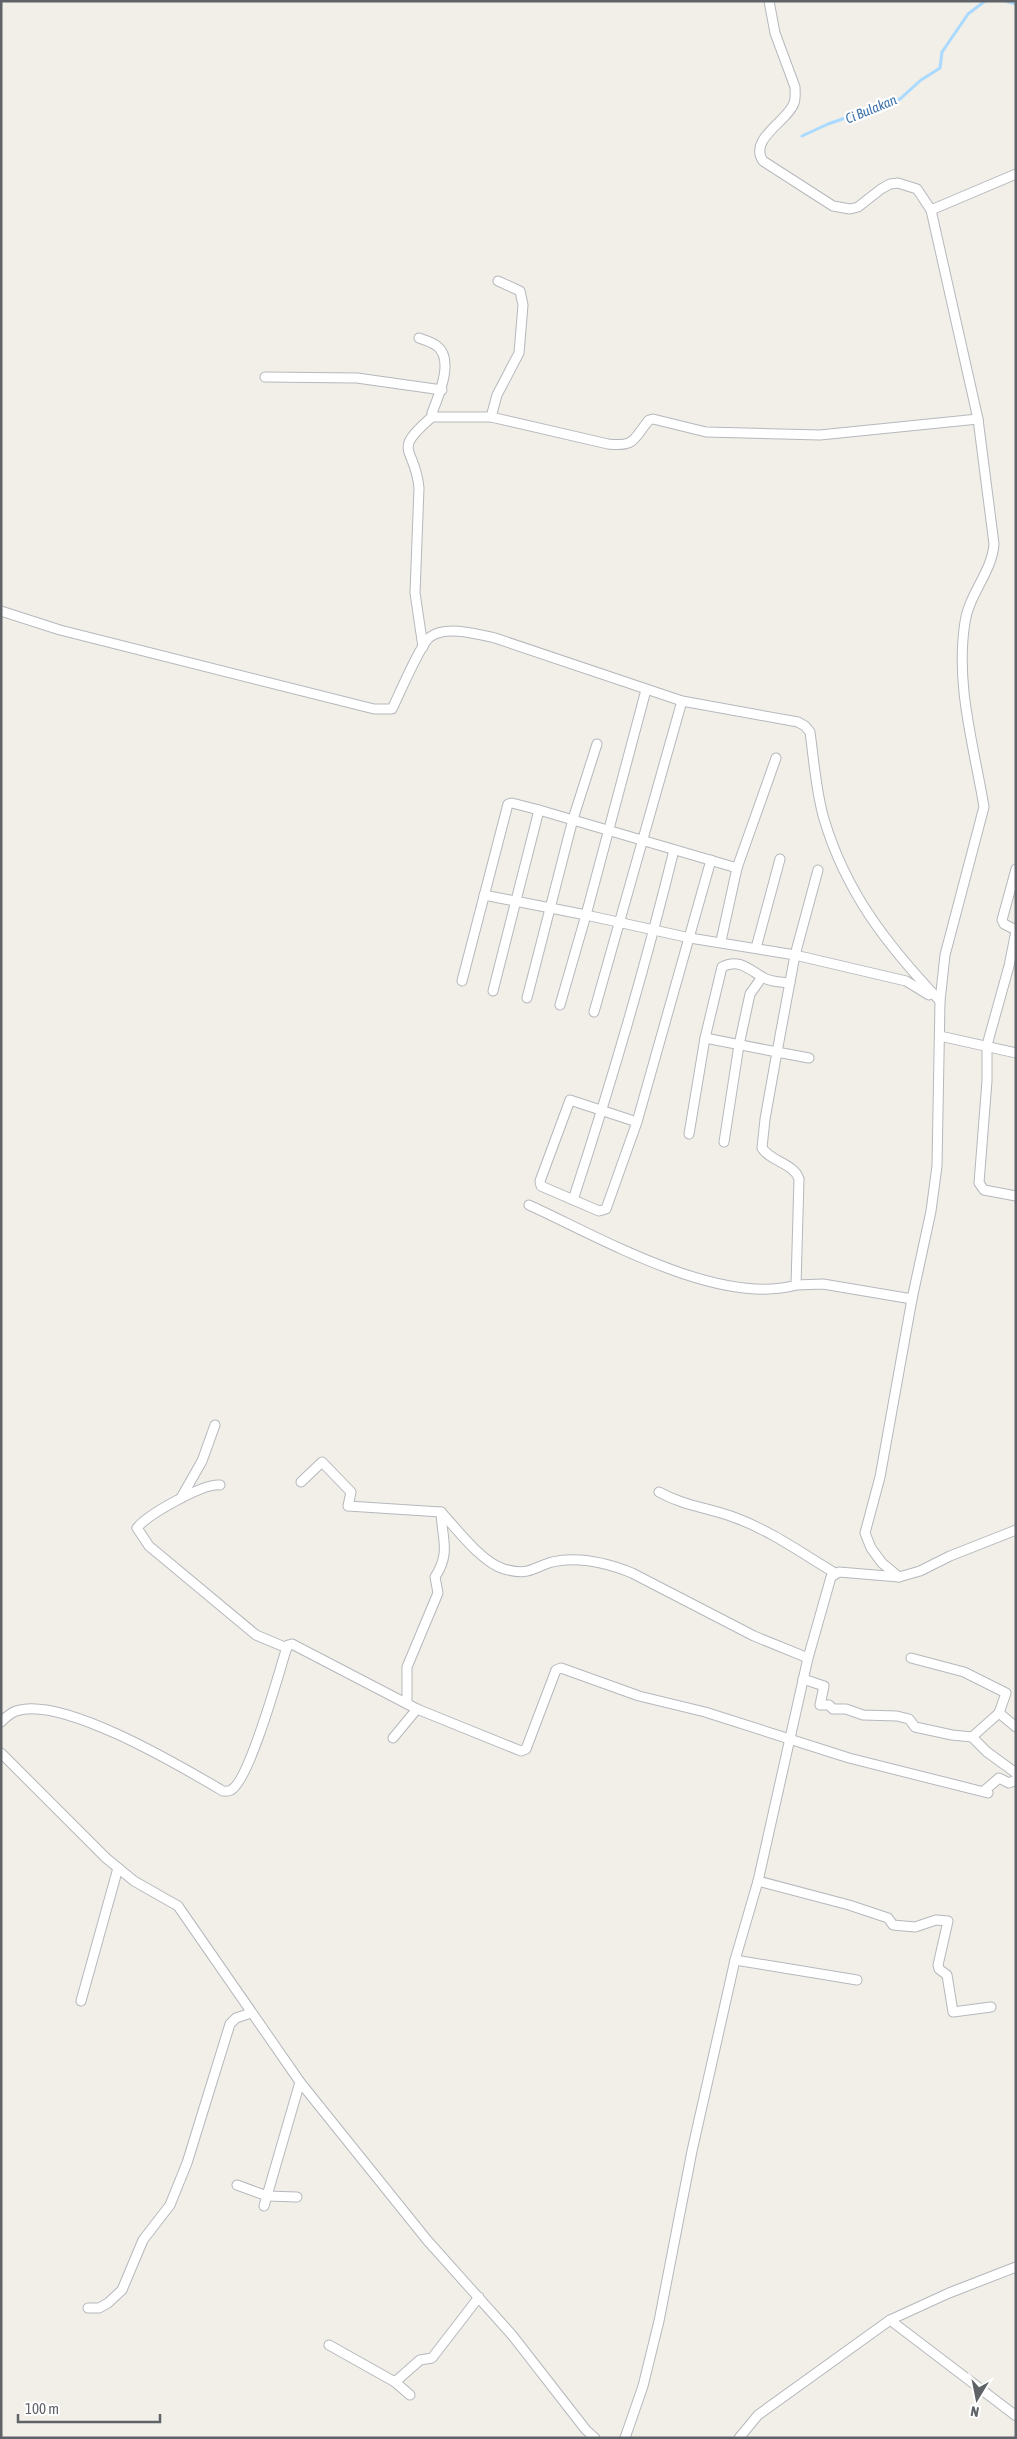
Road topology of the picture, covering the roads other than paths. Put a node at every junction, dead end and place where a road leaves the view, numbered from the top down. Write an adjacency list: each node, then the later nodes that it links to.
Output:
1 (769, 1): 3 (street)
2 (1016, 174): 3 (street)
3 (931, 210): 10 (street)
4 (498, 281): 9 (street)
5 (419, 338): 7 (street)
6 (265, 377): 7 (street)
7 (442, 390): 8 (street)
8 (432, 416): 9 (street); 12 (street)
9 (491, 417): 10 (street)
10 (978, 419): 43 (street)
11 (1, 611): 12 (street)
12 (423, 647): 13 (street)
13 (646, 690): 14 (street); 19 (street)
14 (682, 701): 20 (street); 43 (street)
15 (596, 744): 18 (street)
16 (776, 758): 24 (street)
17 (539, 810): 18 (street); 27 (street); 28 (street)
18 (573, 819): 19 (street); 29 (street)
19 (610, 831): 20 (street); 30 (street)
20 (642, 841): 21 (street); 31 (street)
21 (674, 850): 23 (street); 32 (street)
22 (780, 859): 36 (street)
23 (711, 860): 24 (street); 34 (street)
24 (737, 868): 35 (street)
25 (1016, 869): 33 (street)
26 (818, 870): 37 (street)
27 (484, 895): 28 (street); 39 (street)
28 (514, 902): 29 (street); 41 (street)
29 (550, 910): 30 (street); 42 (street)
30 (586, 915): 31 (street); 44 (street)
31 (619, 922): 32 (street); 45 (street)
32 (654, 930): 34 (street); 53 (street)
33 (1016, 931): 49 (street)
34 (690, 938): 35 (street); 54 (street)
35 (721, 941): 36 (street)
36 (756, 948): 37 (street)
37 (796, 955): 40 (street); 43 (street)
38 (762, 977): 40 (street); 47 (street); 48 (street)
39 (462, 981)
40 (790, 984): 50 (street)
41 (493, 991)
42 (527, 998)
43 (940, 1001): 46 (street)
44 (560, 1005)
45 (594, 1012)
46 (940, 1036): 49 (street); 61 (street)
47 (705, 1038): 48 (street); 55 (street)
48 (739, 1045): 50 (street); 56 (street)
49 (987, 1045): 51 (street); 57 (street)
50 (777, 1052): 52 (street); 60 (street)
51 (1016, 1053)
52 (809, 1058)
53 (602, 1110): 54 (street); 58 (street); 58 (street)
54 (637, 1122): 58 (street)
55 (689, 1134)
56 (724, 1142)
57 (1016, 1196)
58 (572, 1200)
59 (528, 1204): 60 (street)
60 (796, 1285): 61 (street)
61 (912, 1299): 70 (street)
62 (215, 1425): 66 (street)
63 (301, 1482): 67 (street)
64 (220, 1485): 66 (street)
65 (659, 1492): 69 (street)
66 (181, 1498): 71 (street)
67 (441, 1512): 72 (street); 75 (street)
68 (1016, 1530): 70 (street)
69 (834, 1573): 70 (street); 72 (street)
70 (899, 1577)
71 (287, 1648): 75 (street); 78 (street)
72 (808, 1658): 74 (street)
73 (911, 1658): 77 (street)
74 (803, 1679): 80 (street); 82 (street)
75 (407, 1703): 76 (street)
76 (417, 1709): 81 (street); 82 (street)
77 (999, 1713): 79 (street); 80 (street)
78 (1, 1722)
79 (1016, 1726)
80 (972, 1737): 84 (street)
81 (393, 1738)
82 (789, 1739): 85 (street); 87 (street)
83 (1, 1752): 86 (street)
84 (1016, 1772)
85 (1016, 1780)
86 (118, 1868): 90 (street); 92 (street)
87 (758, 1881): 88 (street); 91 (street)
88 (734, 1960): 89 (street); 106 (street)
89 (857, 1980)
90 (82, 2001)
91 (990, 2007)
92 (251, 2013): 93 (street); 99 (street)
93 (300, 2082): 96 (street); 98 (street)
94 (237, 2185): 96 (street)
95 (297, 2197): 96 (street)
96 (265, 2201)
97 (1016, 2267): 100 (street)
98 (479, 2297): 102 (street); 105 (street)
99 (88, 2308)
100 (890, 2320): 104 (street); 107 (street)
101 (329, 2344): 102 (street)
102 (395, 2382): 103 (street)
103 (410, 2395)
104 (1016, 2416)
105 (595, 2438)
106 (625, 2438)
107 (739, 2438)

